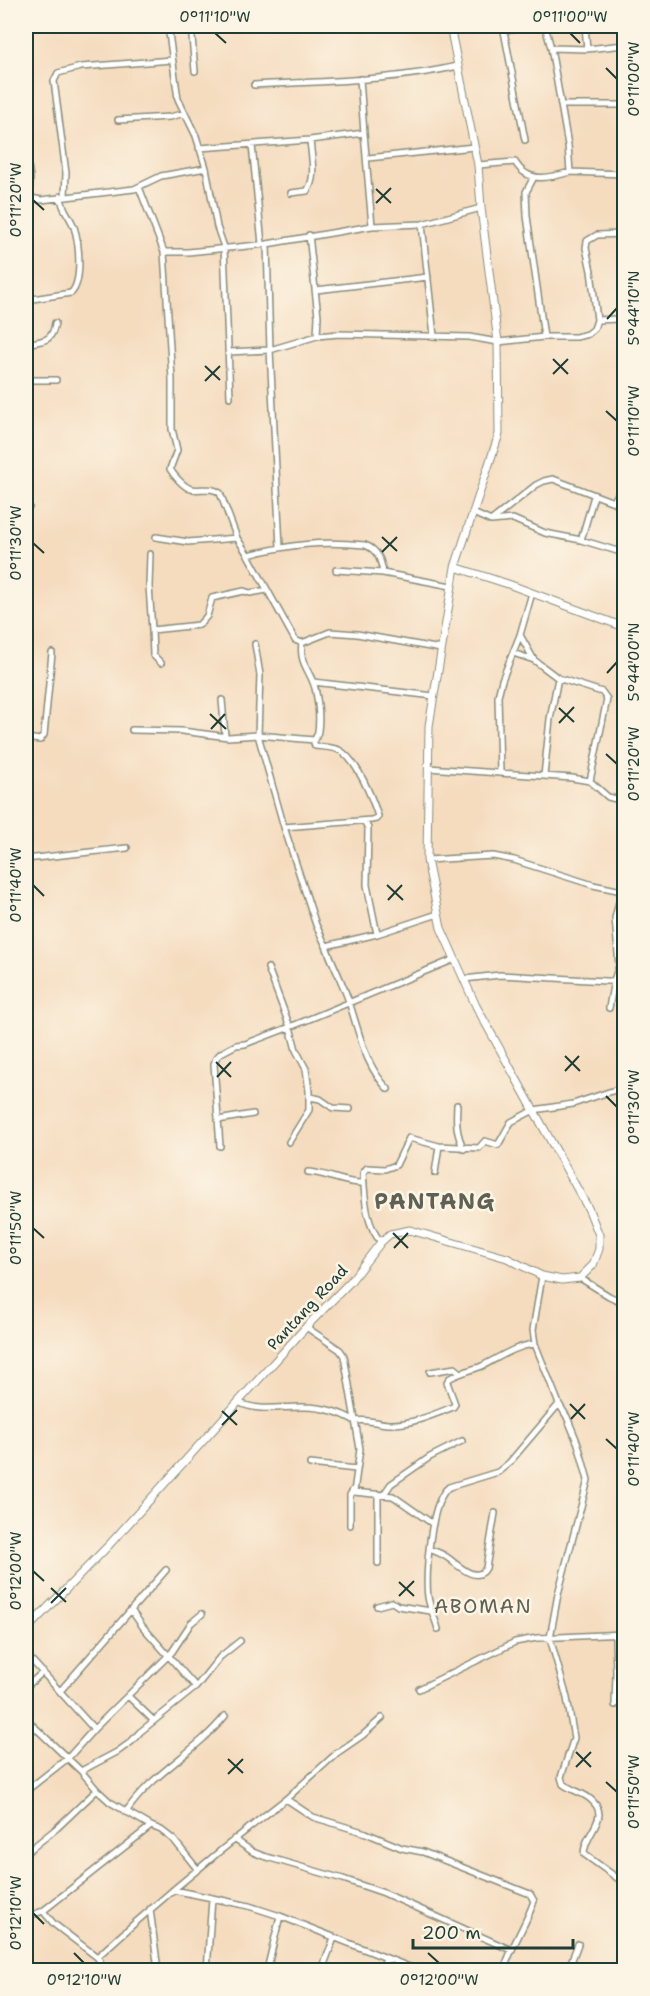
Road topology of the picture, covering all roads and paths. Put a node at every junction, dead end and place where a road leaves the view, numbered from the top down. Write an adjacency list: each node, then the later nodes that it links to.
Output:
1 (168, 26): 11 (street)
2 (191, 26): 13 (street)
3 (452, 26): 12 (street)
4 (535, 26): 7 (street)
5 (545, 26): 9 (street)
6 (585, 26): 10 (street)
7 (503, 28): 22 (street)
8 (624, 45): 10 (street)
9 (551, 48): 10 (street); 16 (street)
10 (587, 49)
11 (172, 60): 18 (street); 35 (street)
12 (458, 66): 14 (street); 24 (street)
13 (195, 71)
14 (360, 79): 15 (street); 20 (street)
15 (254, 85)
16 (561, 105): 17 (street); 30 (street)
17 (624, 105)
18 (185, 113): 19 (street); 25 (street)
19 (118, 120)
20 (364, 132): 21 (street); 27 (street)
21 (310, 140): 23 (street); 34 (street)
22 (525, 140)
23 (252, 145): 25 (street); 42 (street)
24 (474, 147): 27 (street); 28 (street)
25 (199, 148): 29 (street)
26 (26, 154): 36 (street)
27 (368, 158): 39 (street)
28 (478, 165): 32 (street); 37 (street)
29 (206, 168): 33 (street); 43 (street)
30 (570, 172): 31 (street); 32 (street)
31 (624, 174)
32 (534, 177): 53 (street)
33 (139, 187): 35 (street); 44 (street)
34 (291, 193)
35 (63, 196): 36 (street); 47 (street)
36 (26, 197)
37 (481, 208): 38 (street); 54 (street)
38 (422, 224): 39 (street); 45 (street)
39 (372, 226): 41 (street)
40 (624, 234): 49 (street)
41 (309, 235): 42 (street); 46 (street)
42 (265, 244): 43 (street); 56 (street)
43 (224, 247): 44 (street); 57 (street)
44 (164, 252): 70 (street)
45 (428, 277): 46 (street); 52 (street)
46 (316, 290): 51 (street)
47 (26, 300)
48 (624, 318): 49 (street)
49 (597, 320): 53 (street)
50 (55, 323): 55 (street)
51 (317, 336): 52 (street); 56 (street)
52 (434, 336): 54 (street)
53 (544, 337): 54 (street)
54 (498, 342): 67 (street)
55 (26, 344)
56 (270, 350): 57 (street); 72 (street)
57 (229, 352): 60 (street)
58 (26, 377): 59 (street)
59 (56, 380)
60 (231, 397)
61 (624, 484): 64 (street)
62 (594, 496): 64 (street); 68 (street); 71 (street)
63 (26, 499): 66 (street)
64 (614, 501): 65 (street)
65 (624, 506)
66 (29, 507)
67 (473, 513): 68 (street); 76 (street)
68 (491, 521): 71 (street)
69 (156, 537): 70 (street)
70 (237, 538): 75 (street)
71 (581, 540): 73 (street)
72 (280, 547): 75 (street); 78 (street)
73 (624, 553)
74 (150, 554): 83 (street)
75 (248, 555): 80 (street)
76 (455, 567): 79 (street); 81 (street)
77 (336, 570): 78 (street)
78 (383, 573): 79 (street)
79 (451, 586): 87 (street)
80 (267, 590): 83 (street); 86 (street)
81 (532, 593): 82 (street); 84 (street)
82 (624, 627)
83 (152, 630): 91 (street)
84 (520, 635): 89 (street); 90 (street)
85 (255, 644): 98 (street)
86 (302, 644): 87 (street); 93 (street)
87 (441, 650): 94 (street)
88 (52, 653): 99 (street)
89 (513, 653): 90 (street); 102 (street)
90 (534, 660): 92 (street)
91 (160, 663)
92 (558, 678): 103 (street); 104 (street)
93 (313, 682): 94 (street); 100 (street)
94 (434, 696): 101 (street)
95 (222, 699): 97 (street)
96 (132, 730): 97 (street)
97 (225, 735): 98 (street)
98 (258, 735): 100 (street); 107 (street)
99 (26, 738)
100 (314, 740): 106 (street)
101 (428, 768): 102 (street); 110 (street)
102 (500, 772): 103 (street)
103 (544, 776): 104 (street)
104 (590, 781): 105 (street)
105 (624, 801)
106 (364, 821): 107 (street); 116 (street)
107 (284, 827): 117 (street)
108 (127, 848): 109 (street)
109 (26, 859)
110 (427, 860): 112 (street); 113 (street)
111 (624, 882): 112 (street)
112 (622, 891): 114 (street)
113 (438, 914): 116 (street); 118 (street)
114 (616, 924): 115 (street); 121 (street)
115 (624, 926)
116 (377, 934): 117 (street)
117 (326, 946): 123 (street)
118 (455, 959): 120 (street); 123 (street)
119 (268, 968): 125 (street)
120 (464, 979): 121 (street); 131 (street)
121 (614, 980): 122 (street); 124 (street)
122 (624, 982)
123 (349, 1001): 125 (street); 127 (street)
124 (609, 1008)
125 (290, 1027): 128 (street); 133 (street)
126 (624, 1087): 131 (street)
127 (388, 1089)
128 (309, 1097): 130 (street); 134 (street)
129 (457, 1105): 137 (street)
130 (351, 1109)
131 (534, 1110): 137 (street); 143 (street)
132 (253, 1114): 133 (street)
133 (218, 1120): 135 (street)
134 (289, 1142)
135 (220, 1146)
136 (439, 1146): 137 (street); 139 (street); 140 (street)
137 (464, 1149)
138 (308, 1172): 140 (street)
139 (435, 1173)
140 (364, 1183): 141 (street)
141 (381, 1242): 142 (street, Pantang Road); 145 (street, Pantang Road)
142 (542, 1276): 143 (street, Pantang Road); 146 (street)
143 (580, 1278): 144 (street)
144 (624, 1303)
145 (306, 1326): 149 (street, Pantang Road); 151 (street)
146 (535, 1344): 148 (street); 150 (street)
147 (430, 1372): 148 (street)
148 (461, 1373): 151 (street)
149 (238, 1402): 151 (street); 168 (street, Pantang Road)
150 (559, 1404): 158 (street); 172 (street)
151 (356, 1421): 154 (street)
152 (462, 1441): 156 (street)
153 (310, 1464): 154 (street)
154 (356, 1469): 155 (street)
155 (353, 1490): 156 (street); 159 (street)
156 (381, 1494): 158 (street); 161 (street)
157 (495, 1513): 160 (street)
158 (433, 1524): 160 (street)
159 (350, 1525)
160 (430, 1550): 165 (street)
161 (378, 1563)
162 (166, 1570): 164 (street)
163 (376, 1605): 165 (street)
164 (131, 1610): 175 (street); 180 (street)
165 (431, 1611): 169 (street)
166 (26, 1613): 168 (street)
167 (202, 1614): 175 (street)
168 (27, 1629)
169 (438, 1629)
170 (624, 1634): 171 (street)
171 (615, 1635): 172 (street); 182 (street)
172 (550, 1638): 179 (street); 198 (street)
173 (240, 1641): 177 (street)
174 (26, 1654): 176 (street)
175 (168, 1656): 177 (street); 181 (street)
176 (43, 1672): 178 (street); 180 (street)
177 (196, 1686): 186 (street)
178 (26, 1687)
179 (419, 1689)
180 (61, 1690): 187 (street)
181 (129, 1697): 186 (street); 187 (street)
182 (615, 1705)
183 (225, 1716): 193 (street)
184 (382, 1718): 192 (street)
185 (26, 1719): 188 (street)
186 (154, 1721): 189 (street)
187 (94, 1729): 188 (street)
188 (68, 1758): 189 (street); 191 (street)
189 (81, 1771): 190 (street)
190 (97, 1790): 193 (street); 196 (street)
191 (26, 1791)
192 (286, 1799): 195 (street); 207 (street)
193 (126, 1812): 194 (street)
194 (151, 1826): 197 (street); 202 (street)
195 (234, 1839): 197 (street); 207 (street)
196 (26, 1853)
197 (198, 1870): 199 (street)
198 (624, 1883)
199 (173, 1890): 200 (street); 201 (street)
200 (212, 1898): 203 (street); 212 (street)
201 (150, 1910): 208 (street); 211 (street)
202 (43, 1911): 204 (street); 208 (street)
203 (280, 1916): 205 (street); 213 (street)
204 (26, 1917)
205 (334, 1938): 209 (street); 214 (street)
206 (578, 1944): 218 (street)
207 (511, 1950): 217 (street)
208 (97, 1958): 210 (street)
209 (386, 1959): 215 (street); 216 (street)
210 (102, 1971)
211 (158, 1971)
212 (207, 1971)
213 (267, 1971)
214 (322, 1971)
215 (381, 1971)
216 (417, 1971)
217 (504, 1971)
218 (568, 1971)

